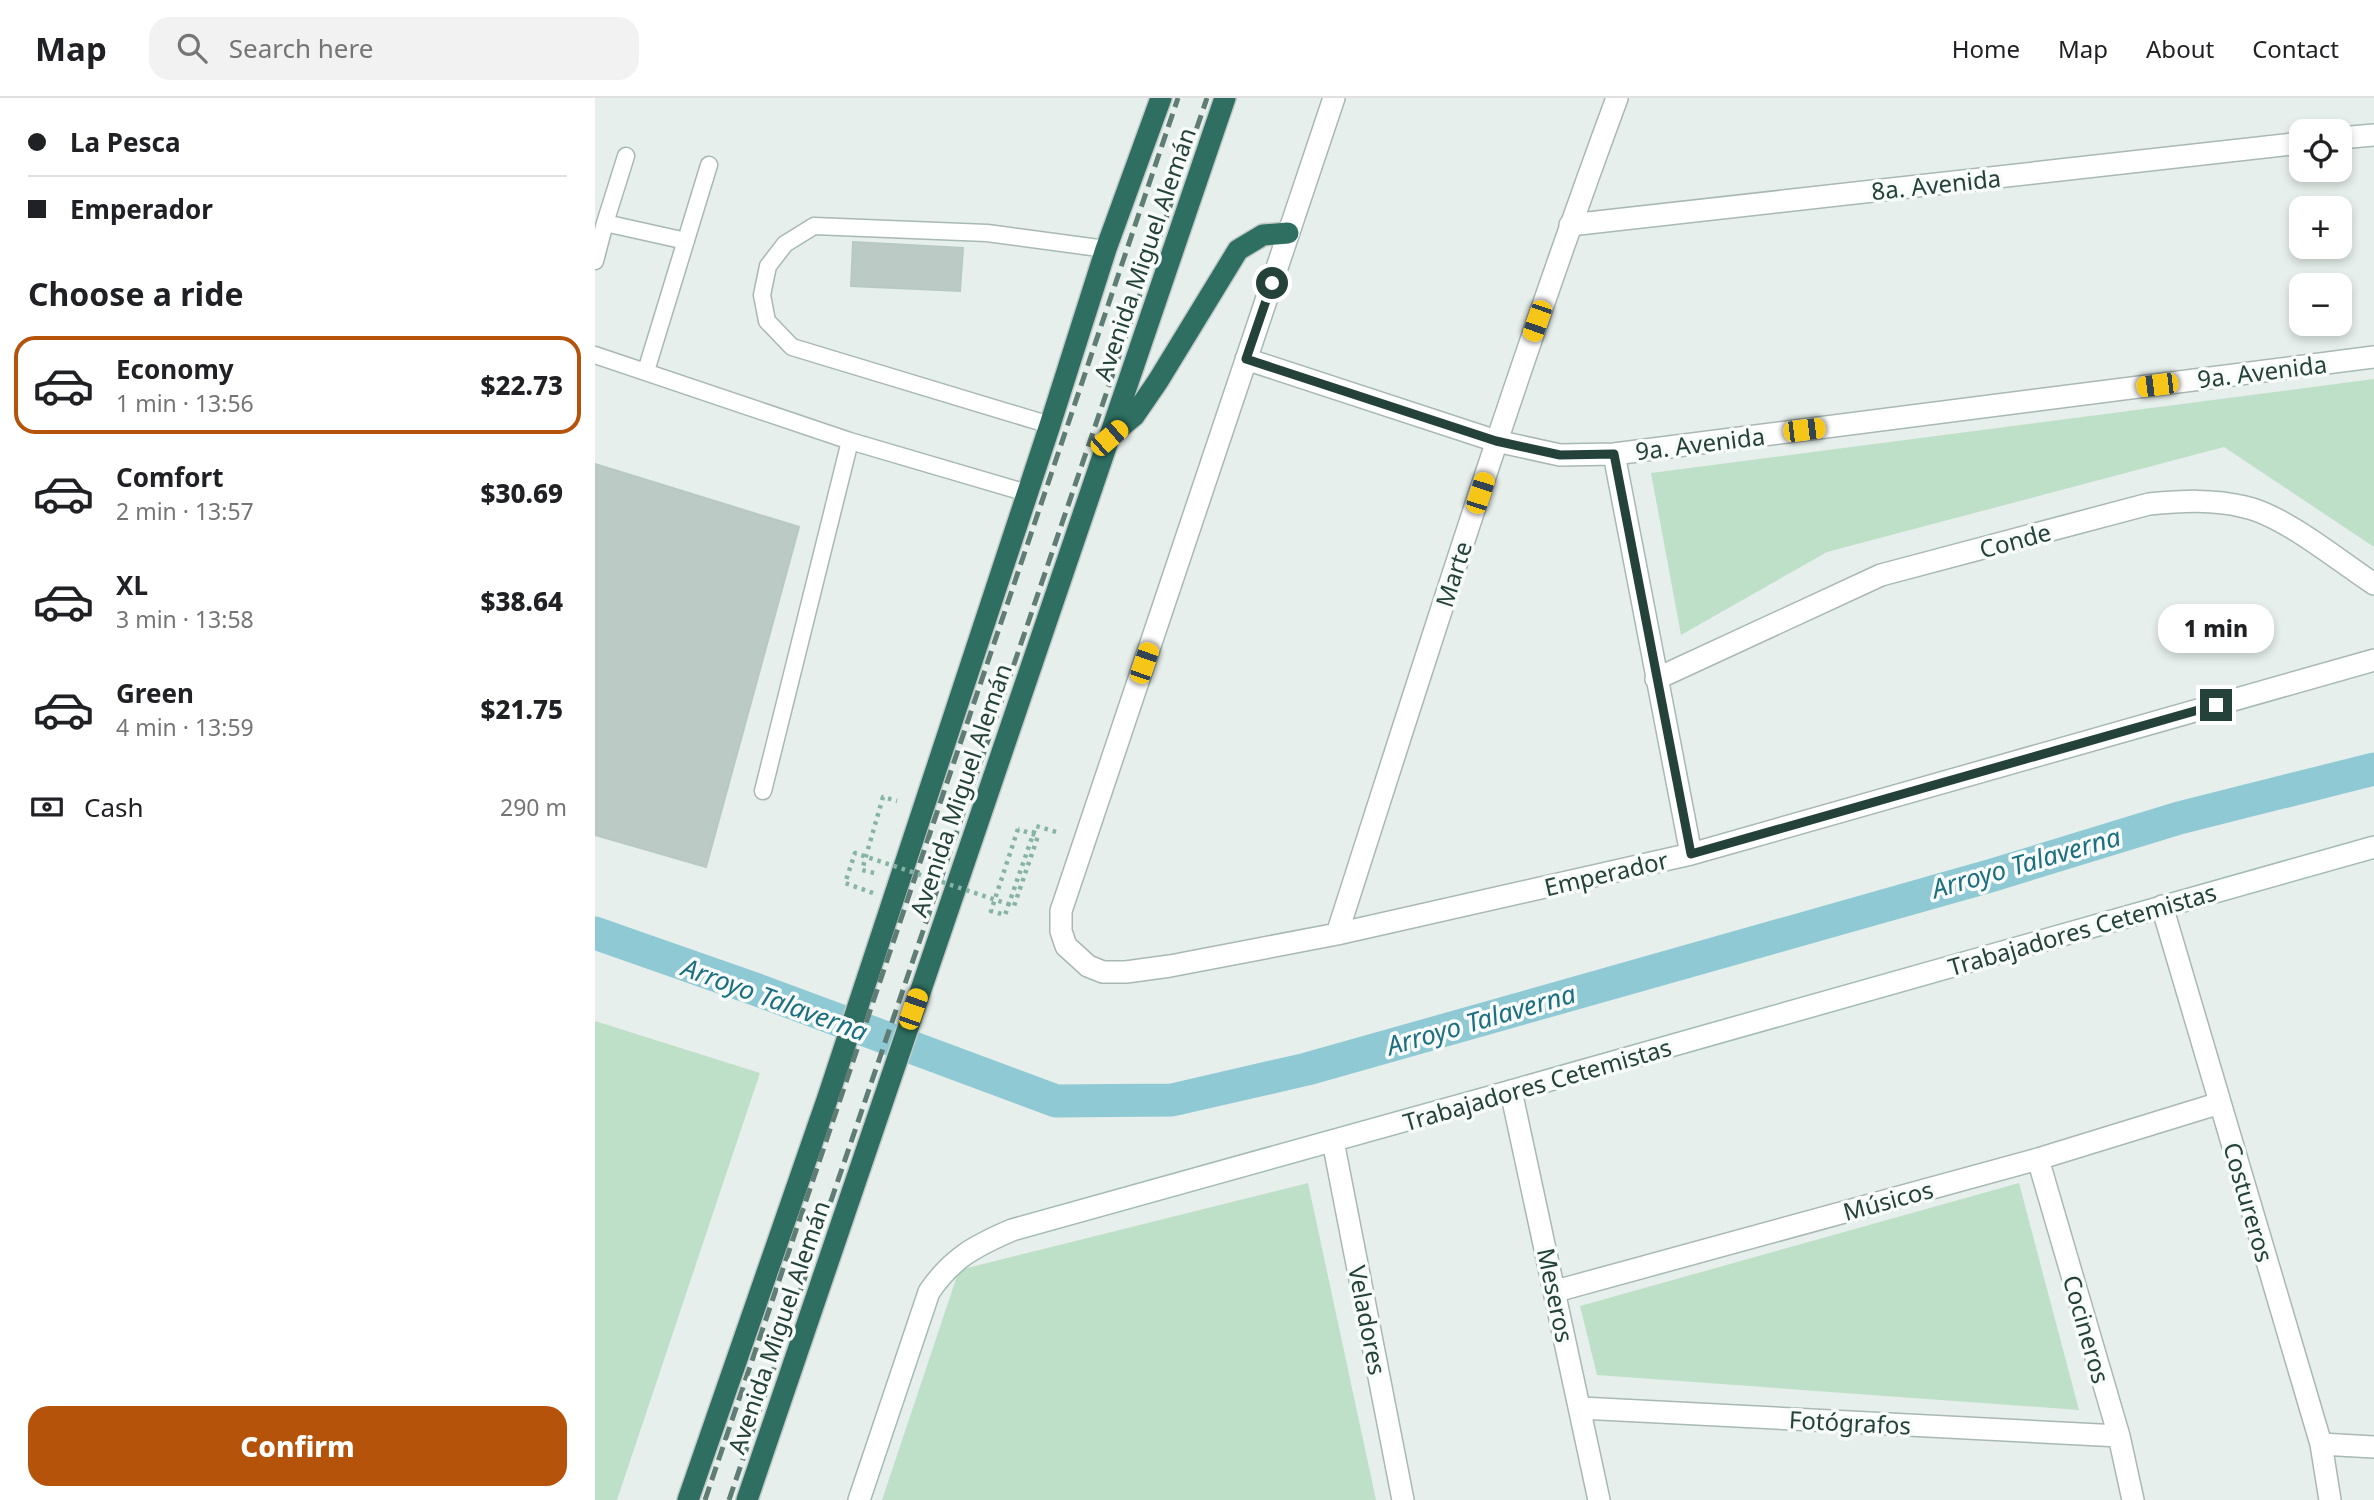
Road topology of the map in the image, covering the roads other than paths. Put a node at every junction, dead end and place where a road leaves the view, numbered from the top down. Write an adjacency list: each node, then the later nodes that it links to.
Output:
1 (1161, 98): 14 (highway, Avenida Miguel Alemán)
2 (1225, 98): 21 (highway, Avenida Miguel Alemán)
3 (1333, 98): 12 (street)
4 (1617, 98): 11 (street, Marte)
5 (2374, 135): 6 (street)
6 (2352, 137)
7 (2289, 144): 11 (street, 8a. Avenida)
8 (626, 156): 10 (lane)
9 (709, 165): 13 (lane)
10 (605, 223): 13 (lane); 15 (lane)
11 (1570, 225): 23 (street, Marte)
12 (1289, 233): 18 (street); 21 (highway)
13 (686, 241): 19 (lane)
14 (1106, 249): 20 (highway, Avenida Miguel Alemán); 20 (lane)
15 (595, 261)
16 (595, 355): 19 (lane)
17 (2374, 357): 24 (street, 9a. Avenida)
18 (1246, 359): 23 (street, 9a. Avenida); 33 (street, Emperador)
19 (646, 371): 22 (lane)
20 (1050, 425): 25 (highway, Avenida Miguel Alemán)
21 (1109, 438): 44 (highway, Avenida Miguel Alemán)
22 (850, 441): 25 (lane); 29 (lane)
23 (1496, 441): 24 (street, 9a. Avenida); 33 (street, Marte)
24 (1614, 454): 28 (street)
25 (1027, 493): 43 (highway, Avenida Miguel Alemán)
26 (2374, 584): 28 (street, Conde)
27 (2374, 660): 31 (street, Emperador)
28 (1656, 679): 31 (street)
29 (763, 791)
30 (2374, 846): 32 (street, Trabajadores Cetemistas)
31 (1691, 854): 33 (street, Emperador)
32 (2162, 906): 34 (street, Trabajadores Cetemistas); 35 (street, Costureros)
33 (1337, 934)
34 (1511, 1091): 36 (street, Trabajadores Cetemistas); 38 (street, Meseros)
35 (2220, 1103): 37 (street, Músicos); 41 (street, Costureros)
36 (1333, 1141): 45 (street, Trabajadores Cetemistas); 46 (street, Veladores)
37 (2038, 1159): 38 (street, Músicos); 40 (street, Cocineros)
38 (1556, 1291): 39 (street, Meseros)
39 (1581, 1408): 40 (street, Fotógrafos); 47 (street, Meseros)
40 (2119, 1436): 48 (street, Cocineros)
41 (2321, 1444): 42 (street); 49 (street, Costureros)
42 (2374, 1447)
43 (688, 1500)
44 (747, 1500)
45 (859, 1500)
46 (1403, 1500)
47 (1599, 1500)
48 (2133, 1500)
49 (2330, 1500)

